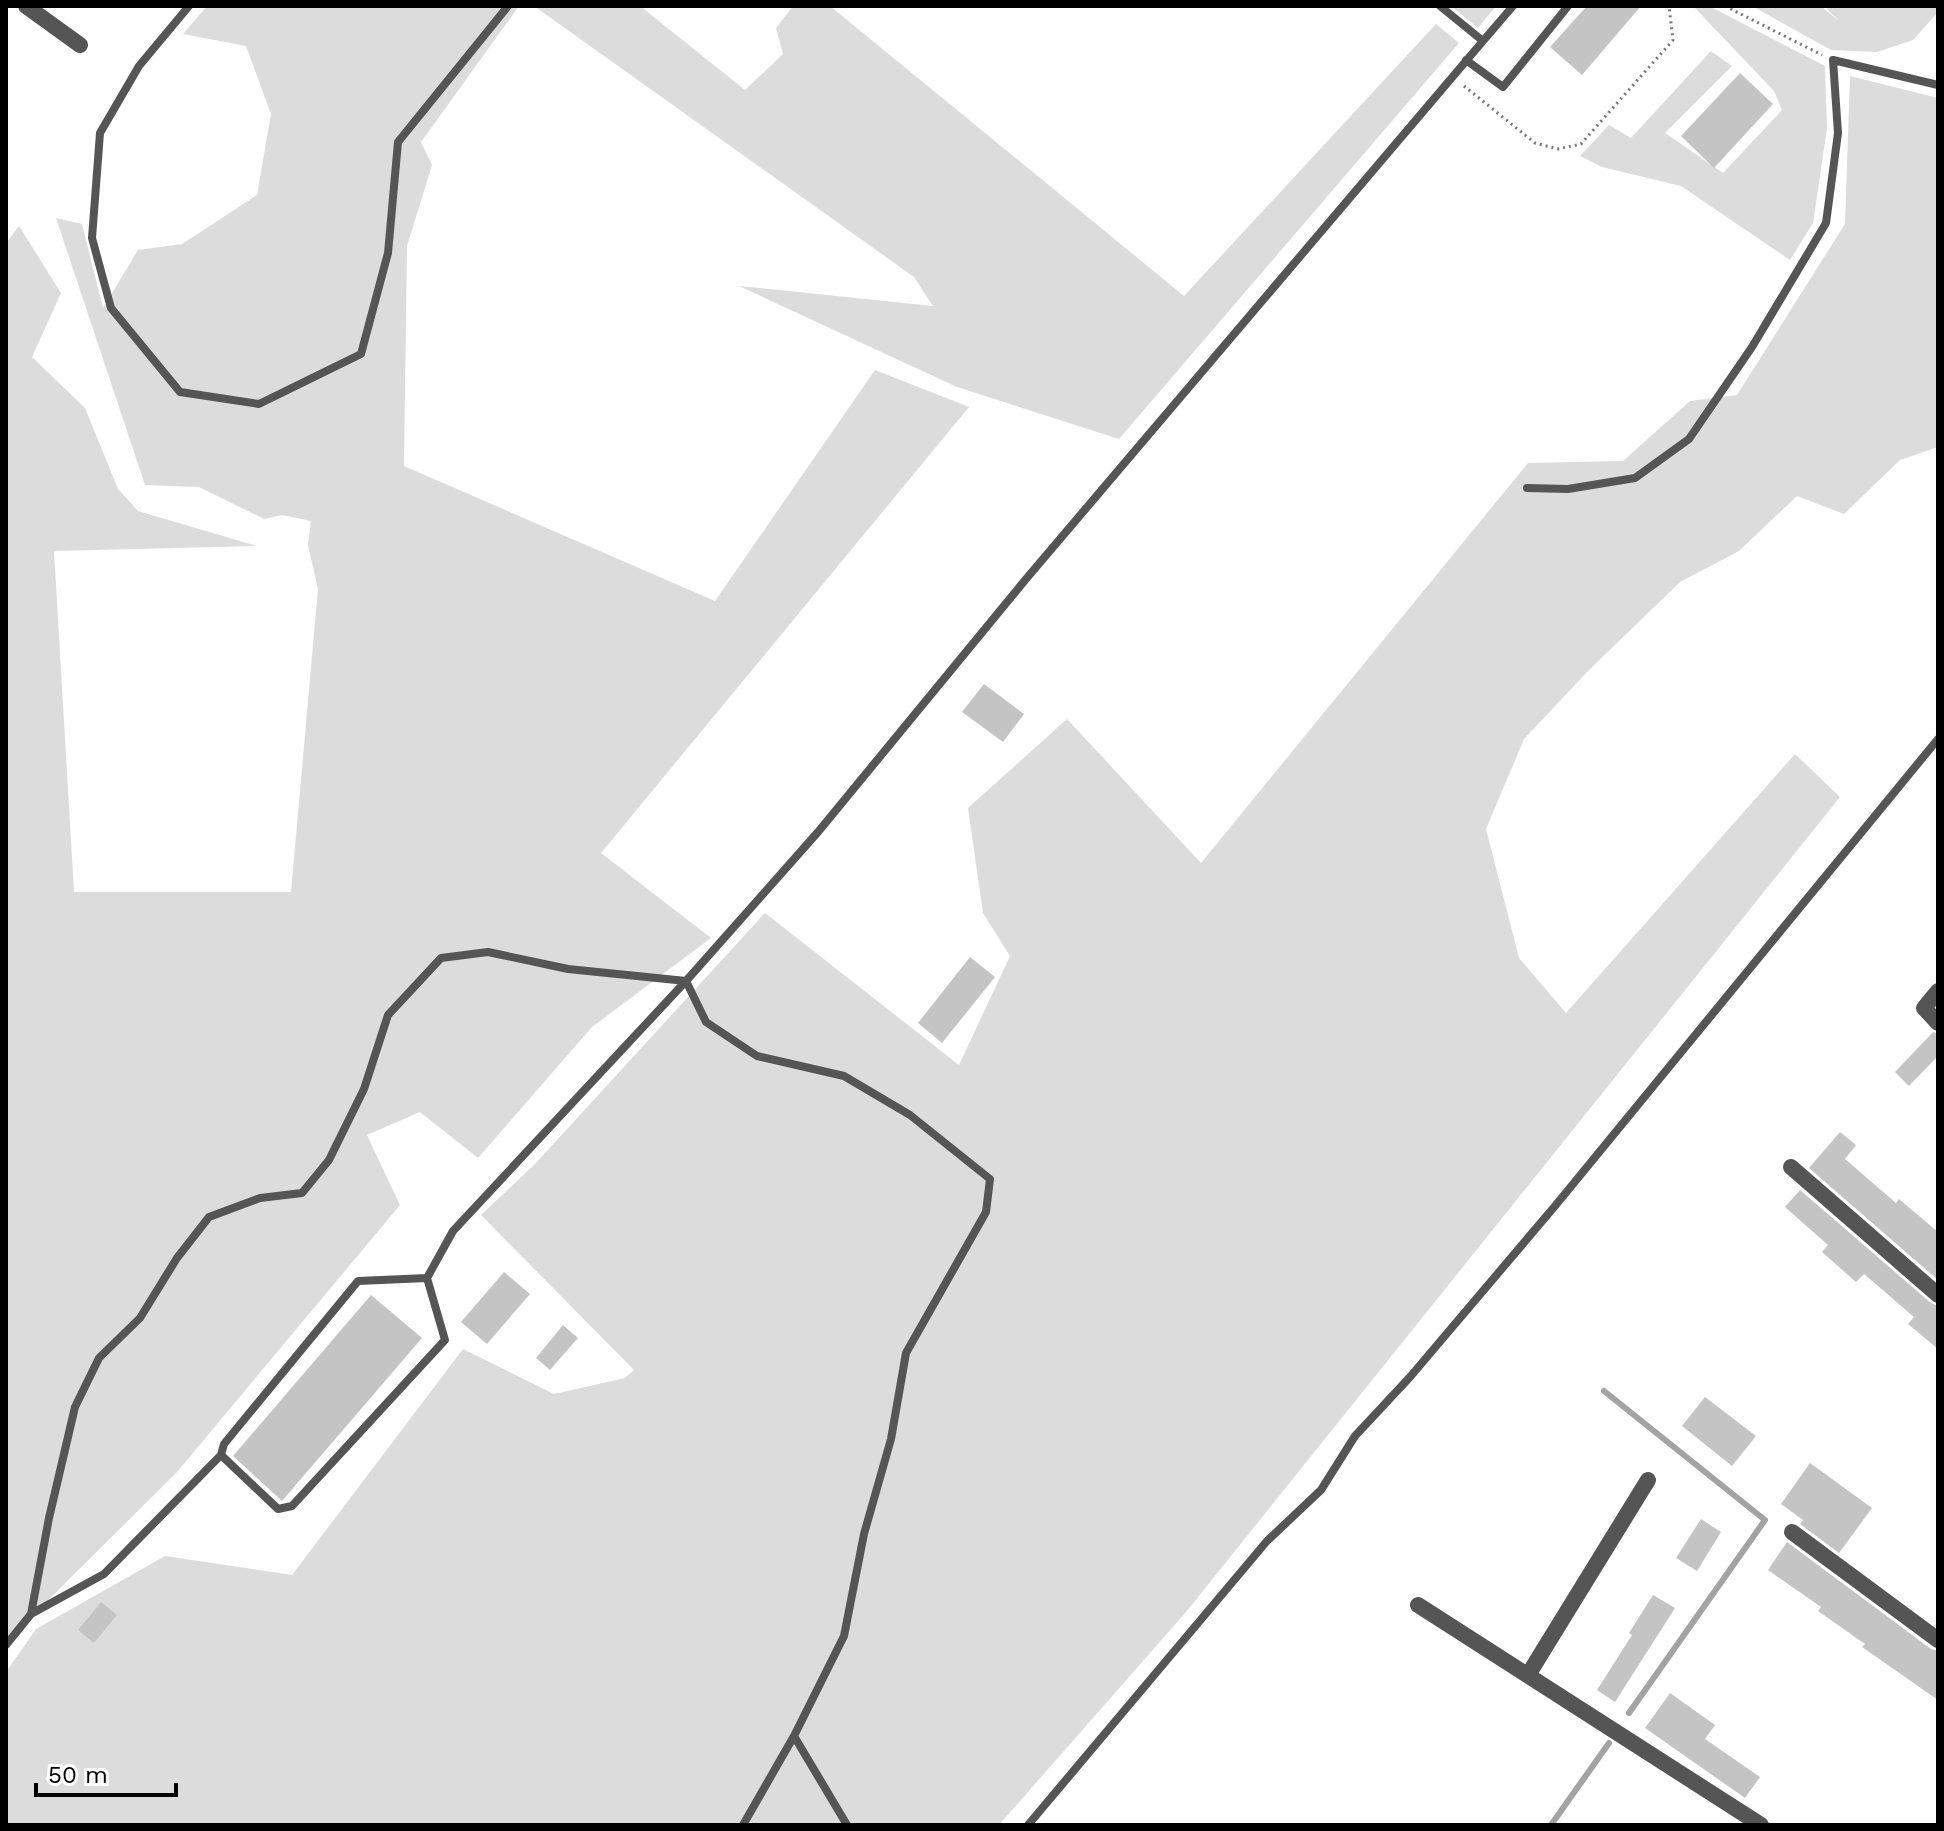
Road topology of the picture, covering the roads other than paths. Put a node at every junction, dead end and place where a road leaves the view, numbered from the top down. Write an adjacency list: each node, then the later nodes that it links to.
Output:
1 (26, 6): 8 (street)
2 (189, 6): 3 (lane)
3 (508, 6)
4 (1440, 6): 7 (lane)
5 (1513, 6): 7 (lane)
6 (1568, 6): 9 (lane)
7 (1483, 41): 9 (lane)
8 (80, 45)
9 (1466, 60): 13 (lane)
10 (1938, 85): 11 (lane)
11 (1527, 488)
12 (1938, 739): 30 (lane)
13 (686, 981): 17 (lane); 23 (lane); 27 (lane)
14 (1938, 991): 15 (street)
15 (1938, 1023)
16 (1791, 1167): 18 (street)
17 (427, 1278): 19 (lane); 19 (lane)
18 (1938, 1295)
19 (221, 1455): 23 (lane)
20 (1648, 1480): 26 (street)
21 (1792, 1532): 24 (street)
22 (1418, 1605): 26 (street)
23 (31, 1614): 25 (lane)
24 (1938, 1640)
25 (6, 1645)
26 (1528, 1675): 31 (street)
27 (794, 1736): 28 (lane); 29 (lane)
28 (743, 1825)
29 (847, 1825)
30 (1028, 1825)
31 (1761, 1825)

